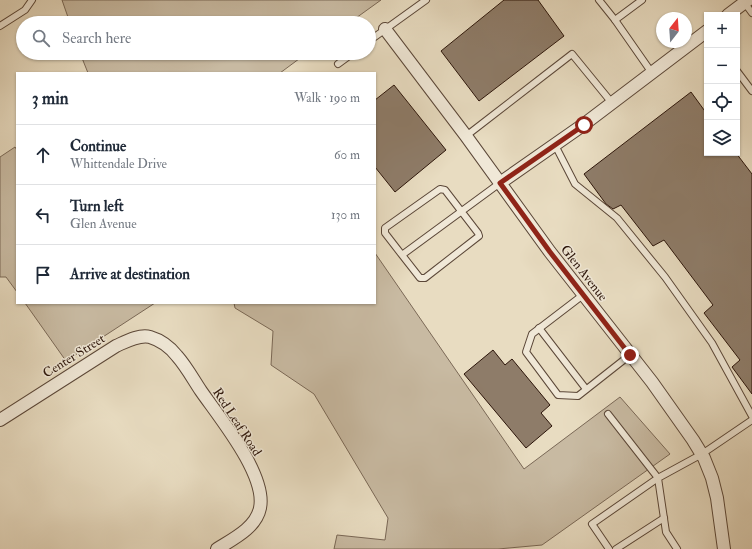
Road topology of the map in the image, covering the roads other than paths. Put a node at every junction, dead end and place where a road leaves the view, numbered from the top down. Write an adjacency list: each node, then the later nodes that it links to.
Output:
1 (32, 0): 9 (lane)
2 (426, 0): 10 (lane)
3 (599, 0): 8 (lane)
4 (642, 0): 8 (lane)
5 (746, 1): 6 (street); 7 (lane)
6 (732, 12)
7 (752, 13)
8 (615, 20): 15 (lane)
9 (0, 26)
10 (385, 30): 12 (lane); 19 (street, Glen Avenue)
11 (704, 33): 15 (street)
12 (376, 37)
13 (343, 60): 14 (lane)
14 (338, 64)
15 (652, 73): 18 (street)
16 (740, 75): 17 (lane)
17 (752, 91)
18 (612, 103): 19 (lane); 20 (street)
19 (466, 136): 21 (street, Glen Avenue)
20 (556, 145): 21 (street); 30 (lane)
21 (500, 183): 22 (lane); 24 (street, Glen Avenue)
22 (461, 211): 23 (lane); 23 (lane); 23 (lane)
23 (402, 255)
24 (583, 295): 25 (lane); 27 (street, Glen Avenue)
25 (539, 328): 28 (lane); 28 (lane)
26 (168, 347): 31 (street, Center Street); 36 (street, Red Leaf Road)
27 (630, 355): 28 (lane); 33 (street, Glen Avenue)
28 (586, 390)
29 (608, 414): 34 (lane)
30 (752, 416)
31 (0, 420)
32 (752, 420): 33 (lane)
33 (702, 454): 34 (lane); 40 (street, Glen Avenue)
34 (658, 478): 35 (lane); 37 (lane)
35 (664, 518): 38 (lane); 39 (lane)
36 (217, 549)
37 (609, 549)
38 (616, 549)
39 (677, 549)
40 (724, 549)

